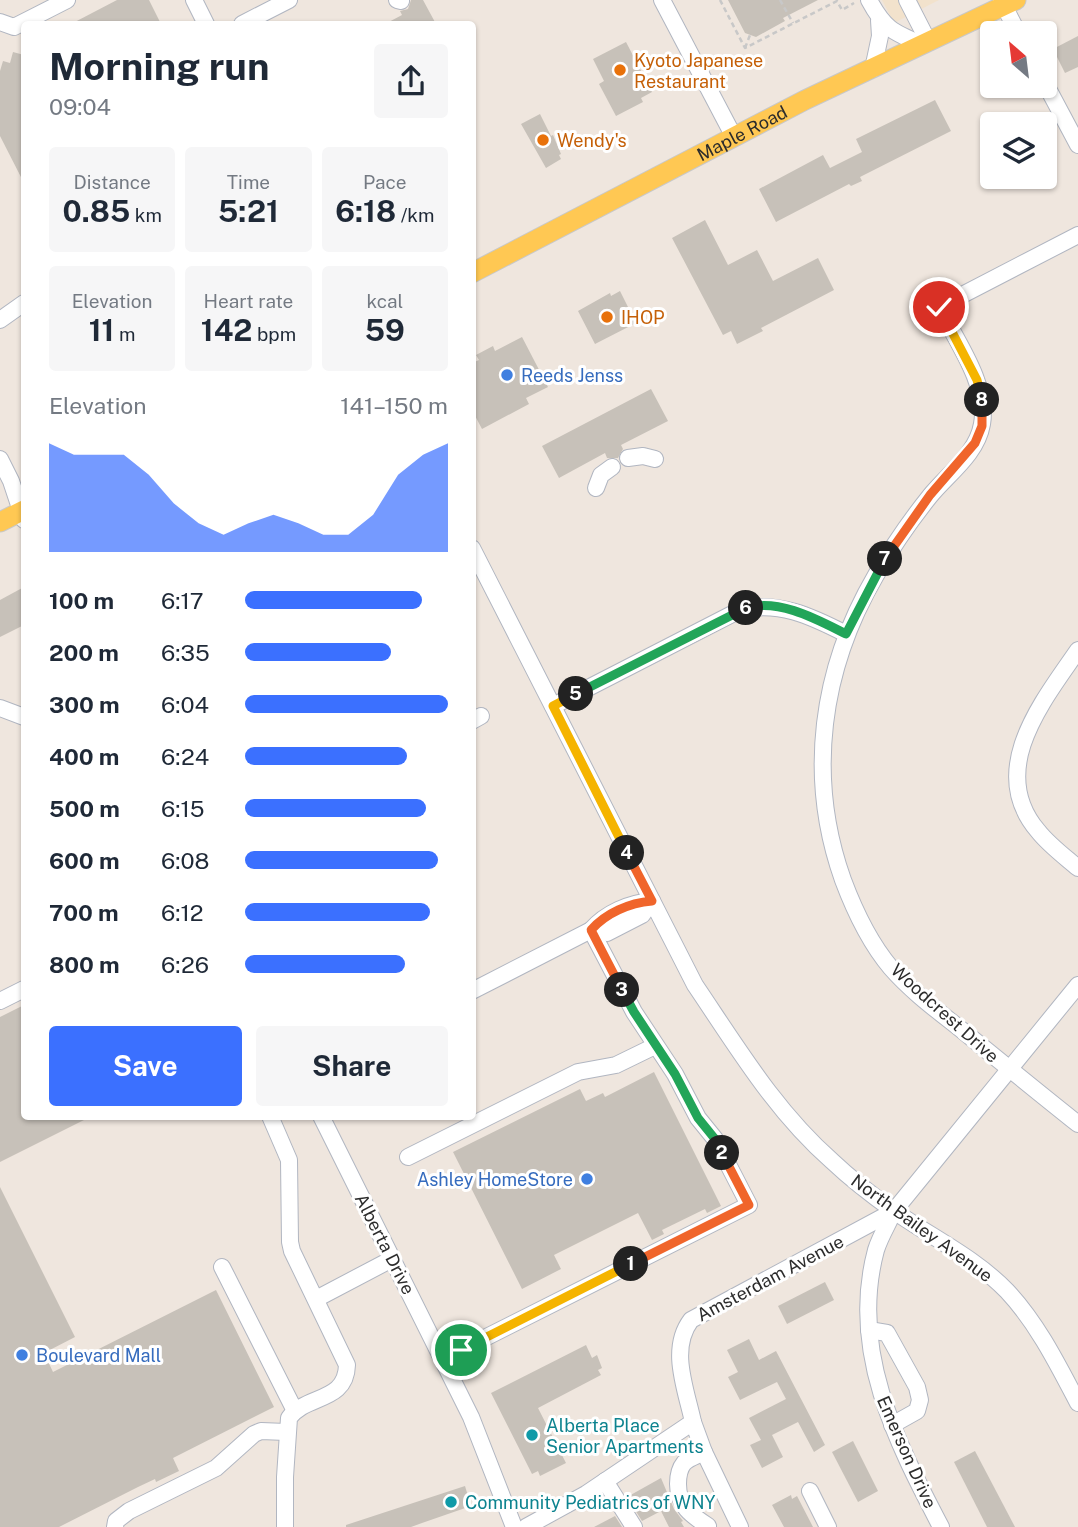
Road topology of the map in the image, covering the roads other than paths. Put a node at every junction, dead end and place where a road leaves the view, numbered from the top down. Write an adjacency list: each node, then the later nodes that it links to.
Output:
1 (67, 0): 9 (street)
2 (194, 0): 10 (street)
3 (289, 0): 11 (street)
4 (662, 0): 18 (street)
5 (907, 0): 15 (street)
6 (863, 1): 8 (street)
7 (1007, 2): 12 (street); 15 (main road, Maple Road)
8 (879, 20): 15 (street); 16 (street)
9 (26, 21)
10 (204, 21)
11 (248, 21)
12 (1014, 21)
13 (0, 22): 14 (street)
14 (21, 23)
15 (925, 42): 16 (main road, Maple Road)
16 (873, 69): 18 (main road, Maple Road)
17 (1053, 98): 19 (street)
18 (734, 137): 21 (main road, Maple Road)
19 (1078, 145)
20 (1078, 235): 33 (street, Woodcrest Drive)
21 (476, 272)
22 (21, 305): 23 (street)
23 (0, 320)
24 (628, 458): 26 (street)
25 (0, 459): 29 (street)
26 (655, 459)
27 (612, 467): 28 (street)
28 (596, 488)
29 (21, 508)
30 (21, 515): 31 (main road)
31 (0, 522)
32 (476, 556): 35 (street, North Bailey Avenue)
33 (846, 634): 35 (street); 44 (street, Woodcrest Drive)
34 (1078, 650): 36 (street)
35 (553, 706): 37 (street, North Bailey Avenue)
36 (1078, 868)
37 (652, 901): 38 (street); 49 (street, North Bailey Avenue)
38 (591, 930): 40 (street); 43 (street)
39 (1078, 985): 44 (street, Emerson Drive)
40 (476, 989)
41 (21, 990): 42 (street)
42 (0, 1001)
43 (655, 1046): 48 (street); 54 (street)
44 (1009, 1070): 47 (street, Woodcrest Drive); 49 (street, Emerson Drive)
45 (272, 1120): 52 (street)
46 (323, 1120): 50 (street, Alberta Drive)
47 (1078, 1124)
48 (408, 1157)
49 (894, 1211): 53 (street, Emerson Drive); 55 (street, North Bailey Avenue); 57 (street, Amsterdam Avenue)
50 (392, 1259): 52 (street); 54 (street, Alberta Drive)
51 (222, 1267): 56 (street)
52 (316, 1299): 56 (street)
53 (869, 1330): 58 (street, Emerson Drive); 58 (street)
54 (443, 1359): 67 (street, Alberta Drive)
55 (1078, 1402)
56 (295, 1411): 59 (street)
57 (692, 1422): 60 (street, Amsterdam Avenue); 61 (street)
58 (891, 1425): 71 (street, Emerson Drive)
59 (286, 1432): 64 (street); 65 (street)
60 (704, 1452): 63 (street, Amsterdam Avenue); 66 (street)
61 (605, 1481): 68 (street); 69 (street)
62 (810, 1491): 70 (street)
63 (736, 1520): 66 (street)
64 (114, 1525)
65 (288, 1525)
66 (707, 1526)
67 (514, 1527)
68 (526, 1527)
69 (634, 1527)
70 (828, 1527)
71 (941, 1527)

